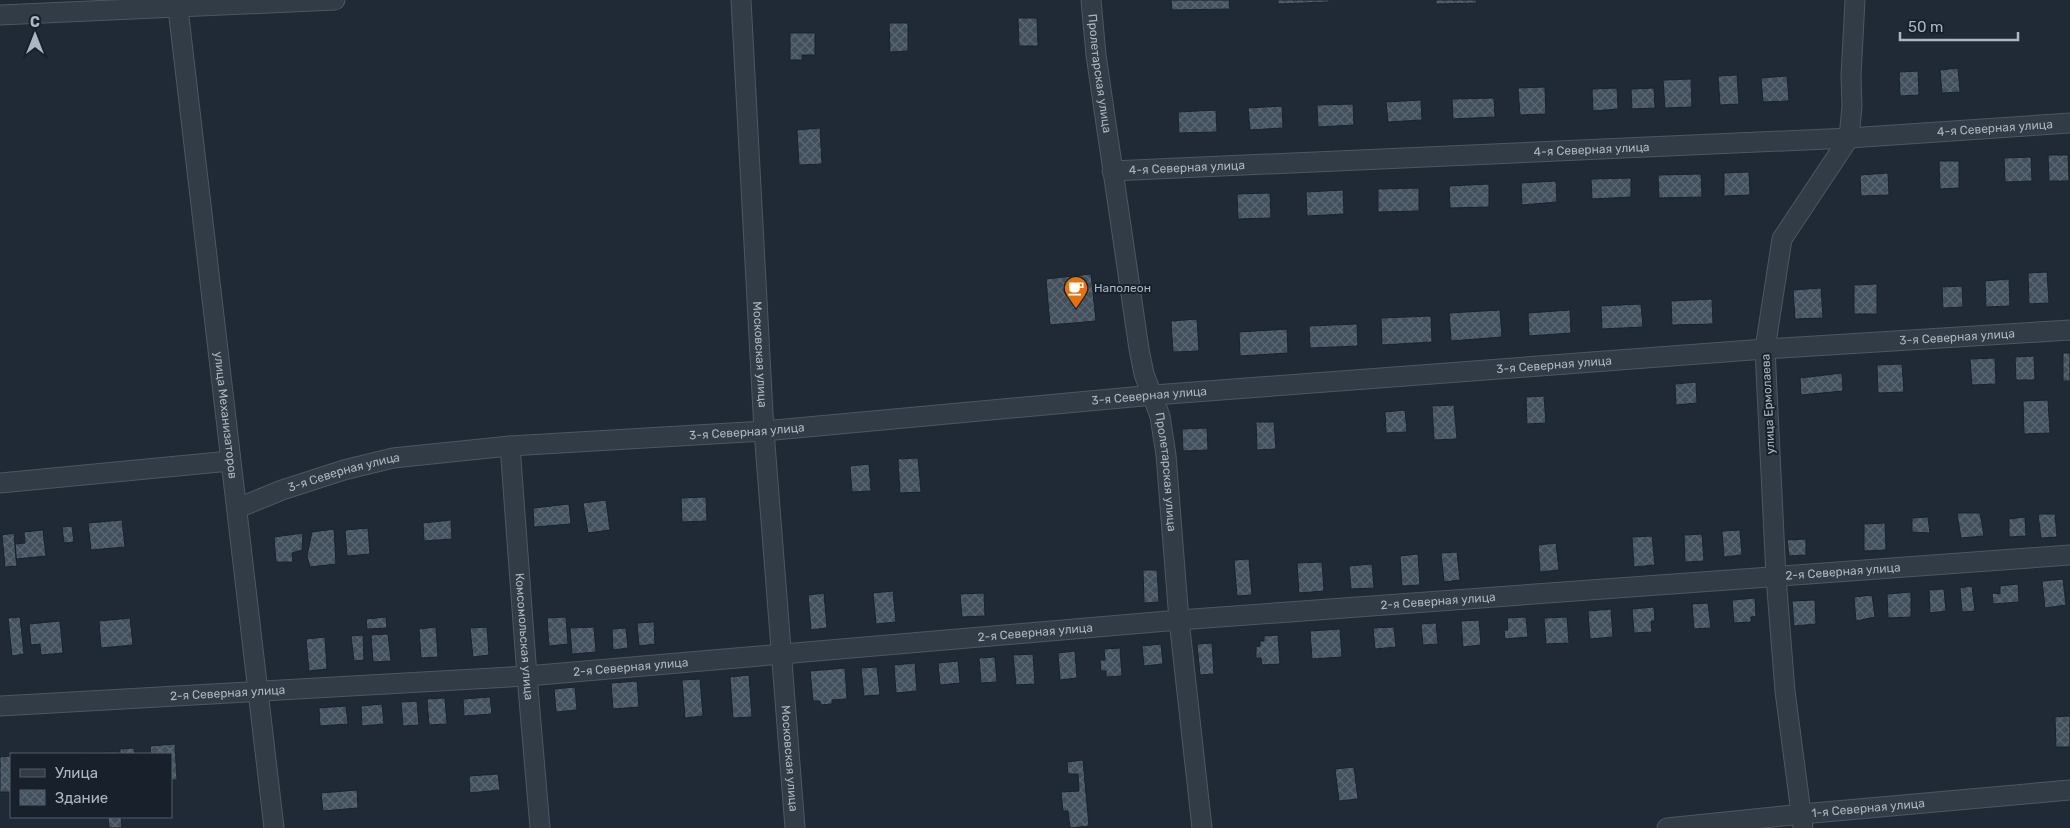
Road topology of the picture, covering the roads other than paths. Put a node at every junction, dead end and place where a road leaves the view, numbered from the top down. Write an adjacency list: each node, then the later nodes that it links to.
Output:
1 (334, 0): 5 (street)
2 (741, 0): 13 (street, Московская улица)
3 (1091, 0): 9 (street, Пролетарская улица)
4 (1855, 0): 8 (street, улица Ермолаева)
5 (177, 4): 6 (street); 15 (street, улица Механизаторов)
6 (0, 14)
7 (2070, 124): 8 (street, 4-я Северная улица)
8 (1849, 138): 9 (street, 4-я Северная улица); 11 (street, улица Ермолаева)
9 (1112, 171): 12 (street, Пролетарская улица)
10 (2070, 330): 11 (street, 3-я Северная улица)
11 (1765, 349): 12 (street, 3-я Северная улица); 19 (street, улица Ермолаева)
12 (1154, 395): 13 (street, 3-я Северная улица); 20 (street, Пролетарская улица)
13 (764, 431): 14 (street, 3-я Северная улица); 21 (street, Московская улица)
14 (510, 446): 17 (street, 3-я Северная улица); 22 (street, Комсомольская улица)
15 (230, 461): 16 (street); 17 (street, улица Механизаторов)
16 (0, 483)
17 (238, 508): 23 (street, улица Механизаторов)
18 (2070, 555): 19 (street, 2-я Северная улица)
19 (1776, 576): 20 (street, 2-я Северная улица); 26 (street, улица Ермолаева)
20 (1179, 620): 21 (street, 2-я Северная улица); 30 (street, Пролетарская улица)
21 (782, 653): 22 (street, 2-я Северная улица); 29 (street, Московская улица)
22 (527, 676): 23 (street, 2-я Северная улица); 28 (street, Комсомольская улица)
23 (259, 691): 24 (street, 2-я Северная улица); 27 (street, улица Механизаторов)
24 (0, 706)
25 (2070, 790): 26 (street, 1-я Северная улица)
26 (1803, 821): 31 (street, 1-я Северная улица)
27 (274, 828)
28 (540, 828)
29 (795, 828)
30 (1202, 828)
31 (1667, 828)

